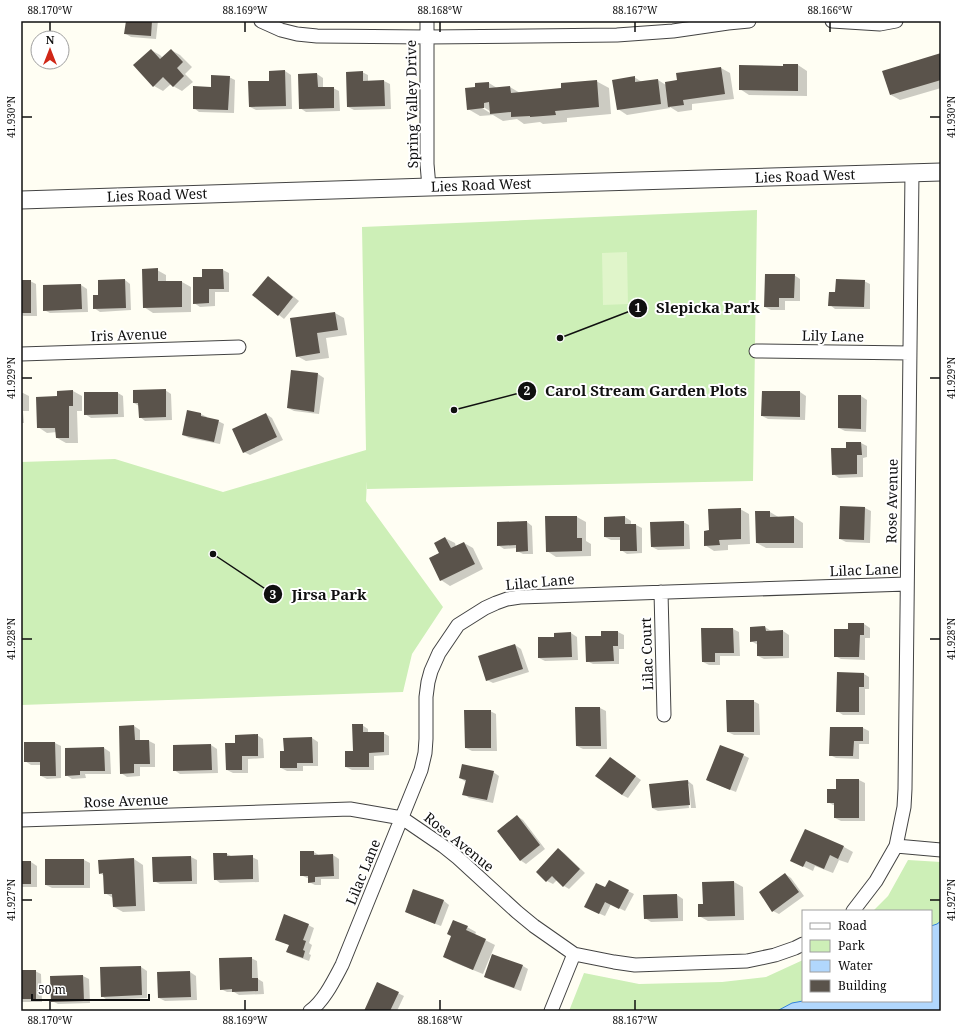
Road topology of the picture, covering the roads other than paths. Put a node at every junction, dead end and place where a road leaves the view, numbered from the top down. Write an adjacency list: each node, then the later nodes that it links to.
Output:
1 (261, 21): 6 (street)
2 (427, 21): 6 (street, Spring Valley Drive)
3 (748, 21): 6 (street)
4 (832, 21): 5 (street)
5 (896, 21)
6 (427, 37): 9 (street, Spring Valley Drive)
7 (912, 172): 8 (street, Lies Road West); 9 (street, Lies Road West); 13 (street, Rose Avenue)
8 (941, 172)
9 (429, 186): 10 (street, Lies Road West)
10 (21, 200)
11 (238, 347): 14 (street, Iris Avenue)
12 (756, 352): 13 (street, Lily Lane)
13 (910, 353): 15 (street, Rose Avenue)
14 (21, 354)
15 (907, 584): 16 (street, Lilac Lane); 20 (street, Rose Avenue)
16 (661, 592): 17 (street, Lilac Court); 18 (street, Lilac Lane)
17 (664, 715)
18 (402, 818): 19 (street, Rose Avenue); 24 (street, Rose Avenue); 25 (street, Lilac Lane)
19 (21, 820)
20 (896, 846): 21 (street); 22 (street, Rose Avenue)
21 (941, 850)
22 (854, 910)
23 (802, 944): 24 (street, Rose Avenue)
24 (574, 954): 26 (street)
25 (310, 1011)
26 (551, 1011)

